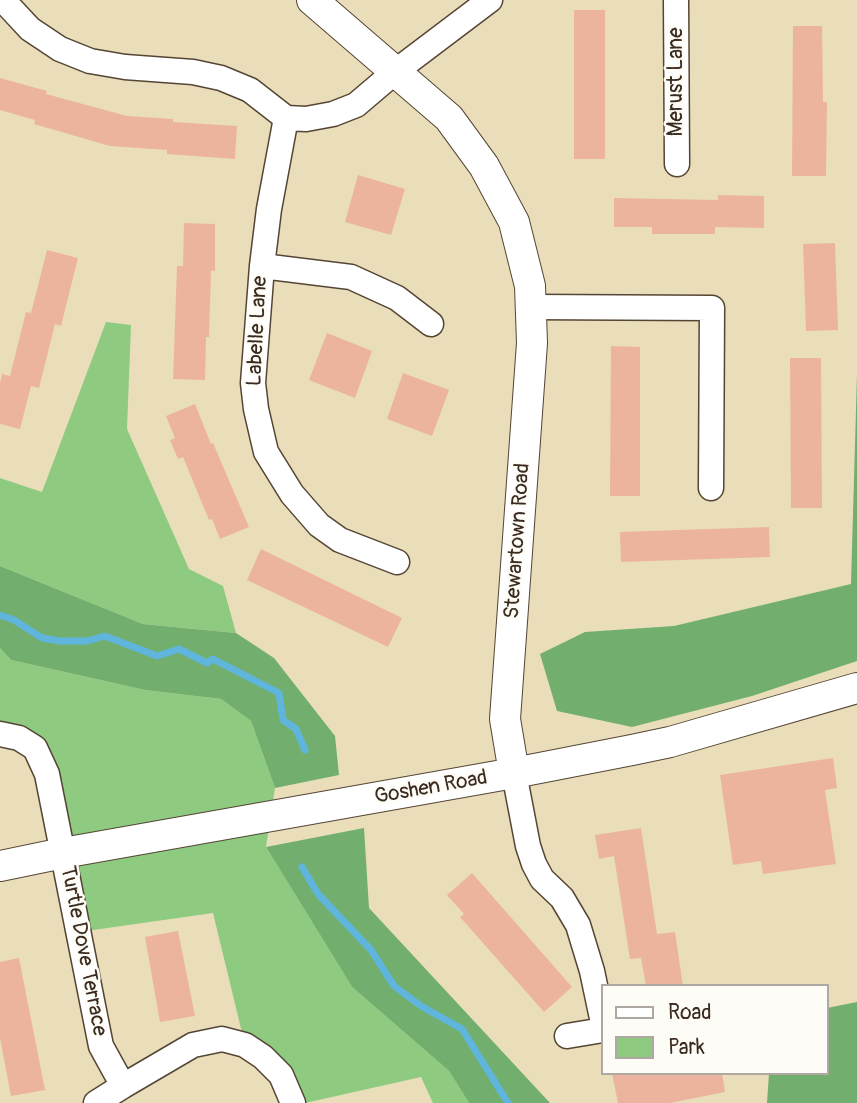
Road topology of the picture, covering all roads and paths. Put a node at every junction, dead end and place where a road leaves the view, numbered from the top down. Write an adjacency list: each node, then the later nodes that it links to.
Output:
1 (3, 0): 6 (street)
2 (312, 0): 5 (street, Stewartown Road)
3 (490, 0): 5 (street)
4 (677, 0): 7 (street, Merust Lane)
5 (396, 71): 6 (street); 9 (street, Stewartown Road)
6 (286, 118): 8 (street, Labelle Lane)
7 (677, 164)
8 (262, 266): 10 (street); 12 (street, Labelle Lane)
9 (531, 307): 11 (street); 15 (street, Stewartown Road)
10 (431, 324)
11 (711, 488)
12 (397, 562)
13 (857, 688): 15 (street, Goshen Road)
14 (0, 734): 16 (street, Turtle Dove Terrace)
15 (514, 773): 16 (street, Goshen Road); 18 (street)
16 (63, 853): 17 (street, Goshen Road); 21 (street, Turtle Dove Terrace)
17 (0, 866)
18 (602, 1018)
19 (602, 1030): 20 (street)
20 (566, 1036)
21 (123, 1086): 22 (street); 23 (street)
22 (96, 1103)
23 (293, 1103)

